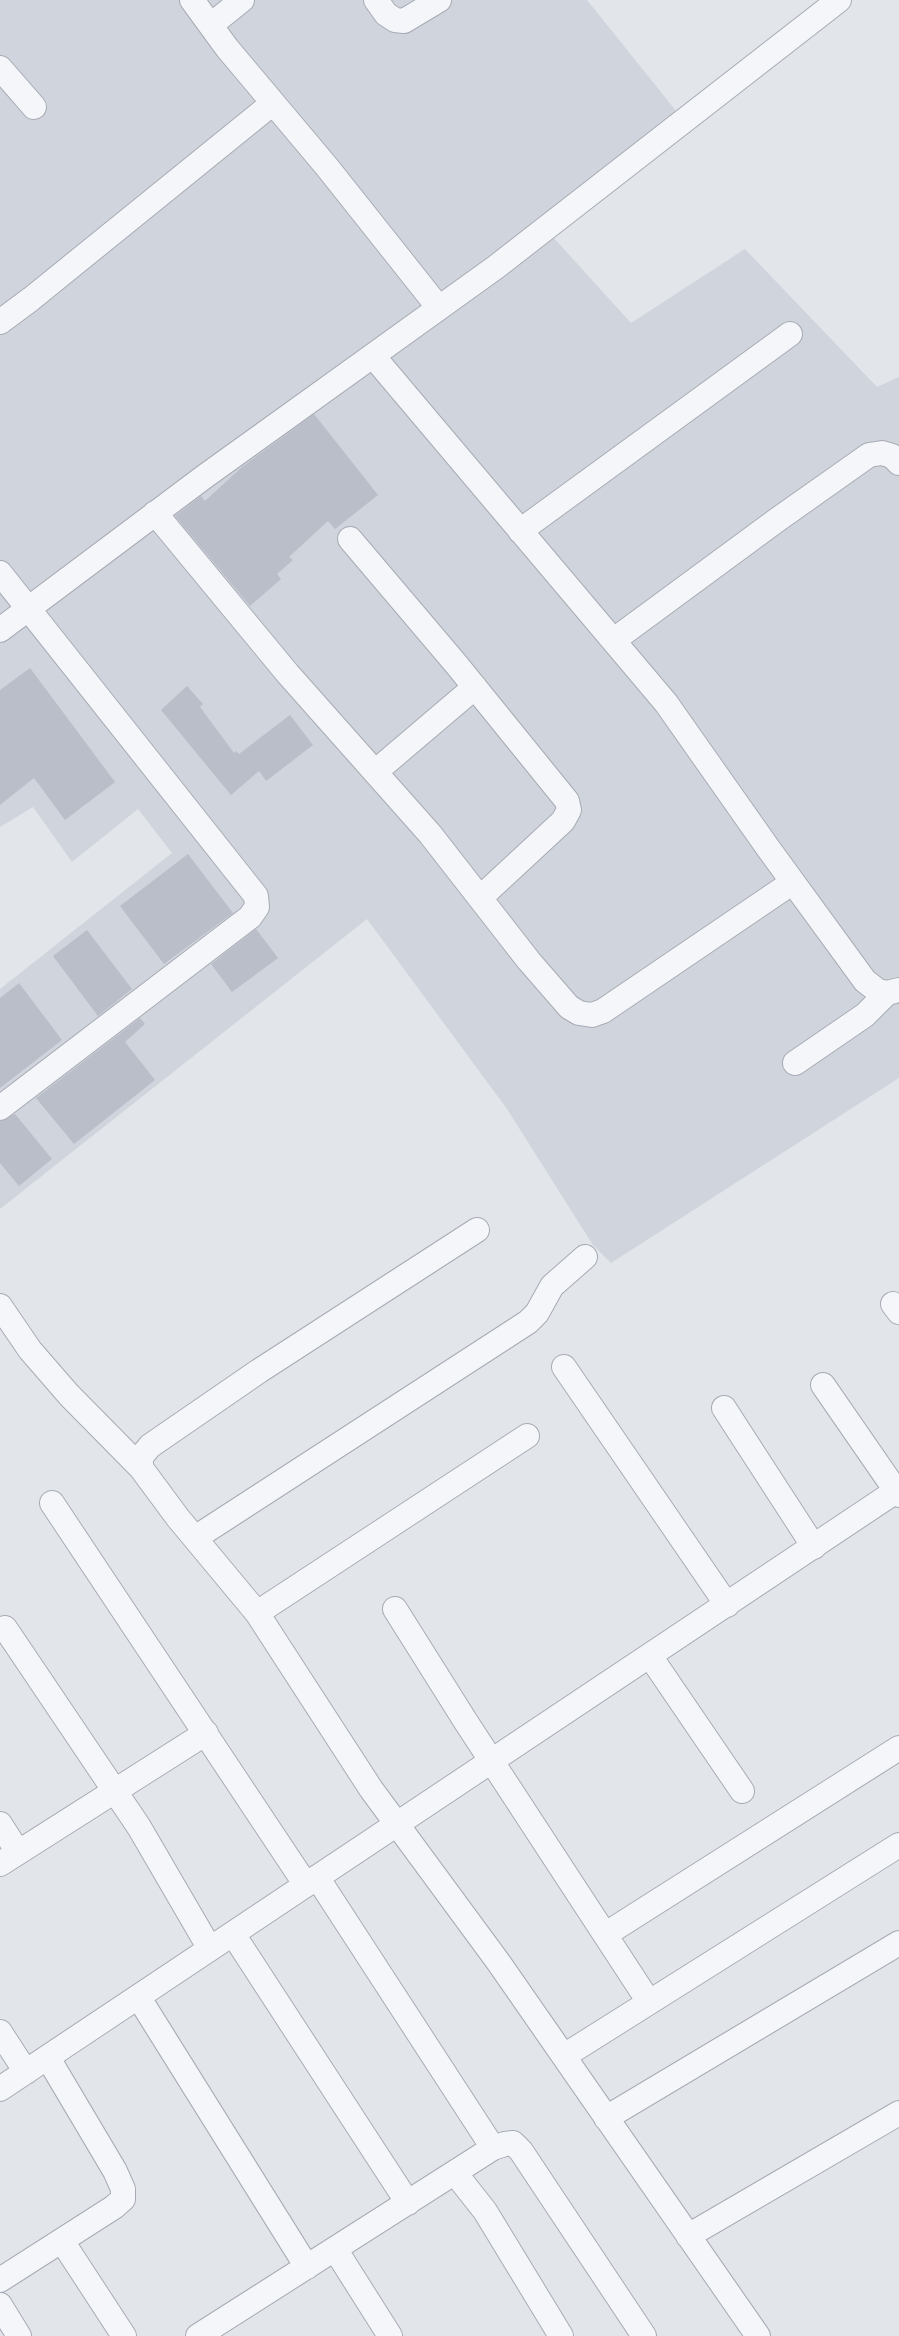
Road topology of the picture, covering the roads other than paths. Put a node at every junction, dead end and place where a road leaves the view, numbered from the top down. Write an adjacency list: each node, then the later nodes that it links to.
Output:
1 (192, 0): 6 (street)
2 (242, 0): 6 (street)
3 (376, 0): 4 (street)
4 (439, 0)
5 (839, 0): 10 (street)
6 (211, 25): 8 (street)
7 (0, 68): 9 (street)
8 (273, 103): 10 (street); 11 (street)
9 (34, 107)
10 (439, 308): 13 (street)
11 (0, 322)
12 (790, 334): 16 (street)
13 (373, 356): 15 (street); 16 (street)
14 (899, 463): 21 (street)
15 (155, 514): 19 (street); 23 (street)
16 (520, 531): 21 (street)
17 (350, 539): 22 (street)
18 (0, 573): 19 (street)
19 (29, 608): 20 (street); 28 (street)
20 (0, 630)
21 (614, 640): 24 (street)
22 (475, 687): 23 (street); 25 (street)
23 (375, 772): 25 (street)
24 (793, 882): 25 (street); 26 (street)
25 (480, 898)
26 (893, 992): 27 (street)
27 (796, 1063)
28 (0, 1108)
29 (477, 1230): 36 (street)
30 (585, 1257): 39 (street)
31 (0, 1306): 36 (street)
32 (564, 1367): 41 (street)
33 (822, 1385): 37 (street)
34 (724, 1408): 40 (street)
35 (527, 1436): 43 (street)
36 (141, 1468): 39 (street)
37 (898, 1492): 40 (street)
38 (52, 1503): 46 (street)
39 (195, 1538): 43 (street)
40 (814, 1547): 41 (street)
41 (727, 1605): 45 (street)
42 (395, 1609): 48 (street)
43 (257, 1613): 52 (street)
44 (5, 1628): 49 (street)
45 (650, 1656): 48 (street); 50 (street)
46 (206, 1733): 49 (street); 55 (street)
47 (899, 1748): 57 (street)
48 (492, 1760): 52 (street); 57 (street)
49 (115, 1790): 54 (street); 59 (street)
50 (742, 1791)
51 (0, 1824): 54 (street)
52 (397, 1824): 55 (street); 63 (street)
53 (899, 1844): 61 (street)
54 (9, 1858)
55 (312, 1881): 56 (street); 69 (street)
56 (233, 1934): 59 (street); 71 (street)
57 (606, 1934): 61 (street)
58 (899, 1944): 68 (street)
59 (210, 1950): 60 (street)
60 (139, 1998): 64 (street); 75 (street)
61 (649, 2002): 63 (street)
62 (0, 2032): 65 (street)
63 (564, 2056): 68 (street)
64 (48, 2058): 65 (street); 73 (street)
65 (26, 2072): 66 (street)
66 (0, 2089)
67 (899, 2113): 72 (street)
68 (606, 2118): 72 (street)
69 (493, 2148): 70 (street); 83 (street)
70 (454, 2173): 71 (street); 82 (street)
71 (408, 2203): 74 (street)
72 (688, 2236): 84 (street)
73 (62, 2241): 76 (street); 80 (street)
74 (335, 2249): 75 (street); 81 (street)
75 (308, 2267): 78 (street)
76 (0, 2280)
77 (0, 2306): 79 (street)
78 (212, 2332)
79 (19, 2336)
80 (124, 2336)
81 (390, 2336)
82 (561, 2336)
83 (644, 2336)
84 (758, 2336)

